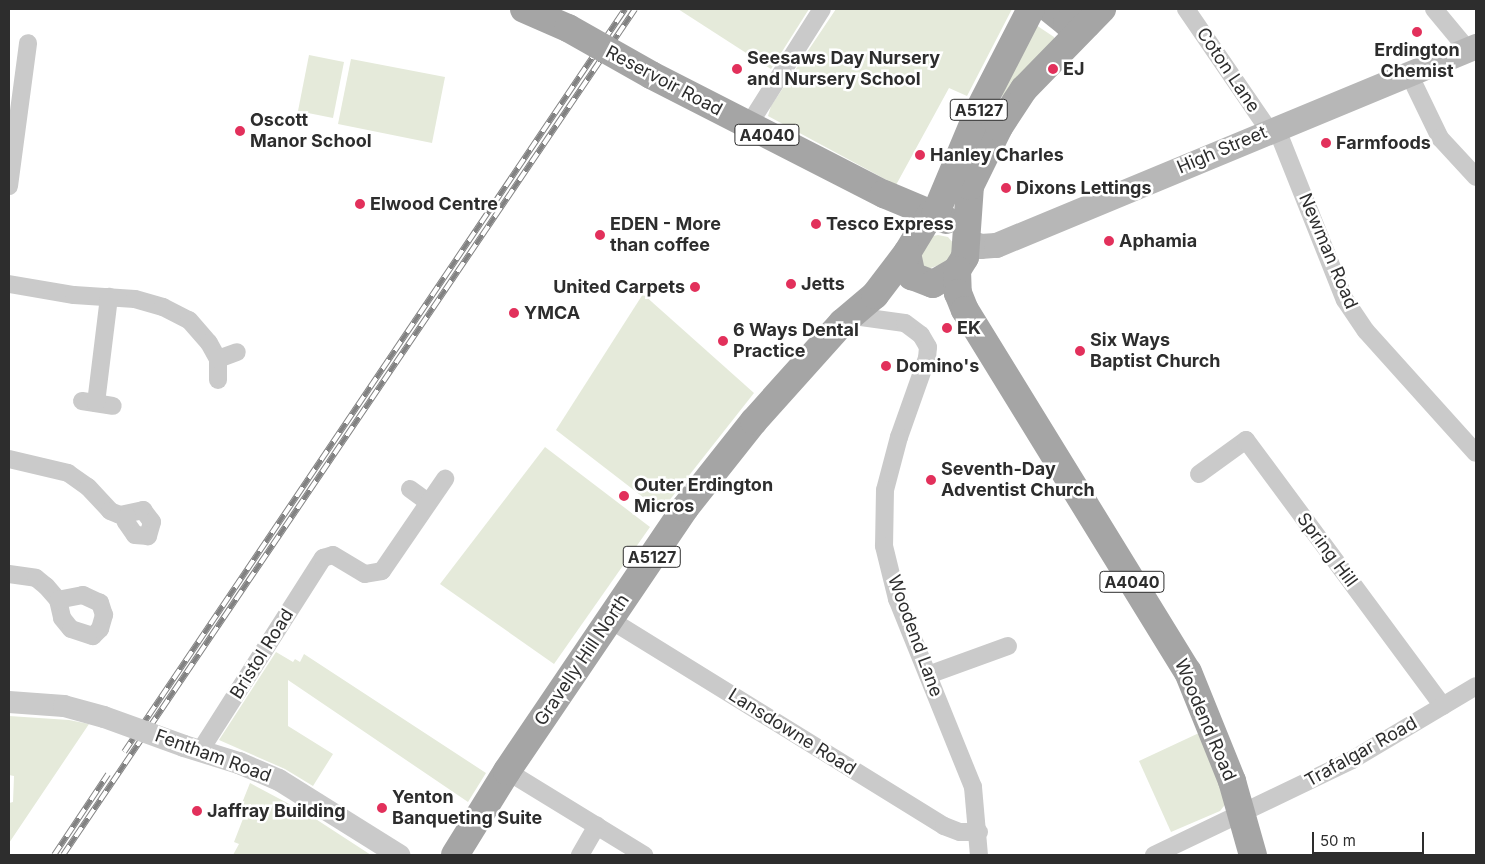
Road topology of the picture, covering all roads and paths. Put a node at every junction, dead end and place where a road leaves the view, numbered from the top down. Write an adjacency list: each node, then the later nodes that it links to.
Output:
1 (524, 9): 11 (main road, Reservoir Road / A4040, bridge)
2 (822, 9): 11 (street)
3 (1031, 9): 16 (main road, A5127)
4 (1050, 9): 7 (main road)
5 (1186, 9): 12 (street, Coton Lane)
6 (1434, 9): 9 (street)
7 (1094, 16): 17 (main road, A5127)
8 (28, 42): 14 (street)
9 (1472, 48): 10 (main road, High Street)
10 (1410, 76): 12 (main road, High Street); 13 (street)
11 (748, 126): 15 (main road, Reservoir Road / A4040)
12 (1272, 129): 17 (main road, High Street); 30 (street, Newman Road)
13 (1476, 177)
14 (9, 186)
15 (884, 194): 16 (main road, Reservoir Road / A4040); 18 (main road, Reservoir Road / A4040)
16 (932, 215): 17 (main road); 18 (main road)
17 (967, 238): 19 (main road)
18 (908, 251): 21 (main road); 25 (main road, Gravelly Hill North / A5127)
19 (957, 270): 21 (main road); 27 (main road, Woodend Road / A4040)
20 (9, 284): 22 (street)
21 (929, 284): 23 (main road, Gravelly Hill North / A5127); 27 (main road, Woodend Road / A4040)
22 (109, 297): 26 (street); 29 (street)
23 (861, 317): 25 (main road, Gravelly Hill North / A5127); 41 (street, Woodend Lane)
24 (237, 352): 26 (street)
25 (813, 355): 39 (main road, Gravelly Hill North / A5127)
26 (218, 359): 28 (street)
27 (997, 364): 47 (main road, Woodend Road / A4040)
28 (218, 380)
29 (97, 403)
30 (1476, 454)
31 (9, 460): 36 (street)
32 (1198, 474): 44 (street, Spring Hill)
33 (444, 479): 35 (street)
34 (410, 489): 35 (street)
35 (428, 502): 45 (street, Bristol Road)
36 (127, 516)
37 (9, 574): 38 (street)
38 (58, 600)
39 (609, 619): 46 (main road, Gravelly Hill North / A5127); 49 (street, Lansdowne Road)
40 (1006, 653): 41 (street)
41 (928, 676): 49 (street, Woodend Lane)
42 (1476, 686): 44 (street, Trafalgar Road)
43 (9, 702): 45 (street, Fentham Road, bridge)
44 (1443, 706): 47 (street, Trafalgar Road)
45 (192, 749): 50 (street, Fentham Road)
46 (507, 771): 48 (street); 51 (main road, Gravelly Hill North / A5127)
47 (1243, 813): 55 (street, Trafalgar Road); 56 (main road, Woodend Road / A4040)
48 (597, 826): 52 (street); 53 (street)
49 (979, 832): 54 (street, Woodend Lane)
50 (399, 855)
51 (455, 855)
52 (580, 855)
53 (644, 855)
54 (979, 855)
55 (1154, 855)
56 (1253, 855)

